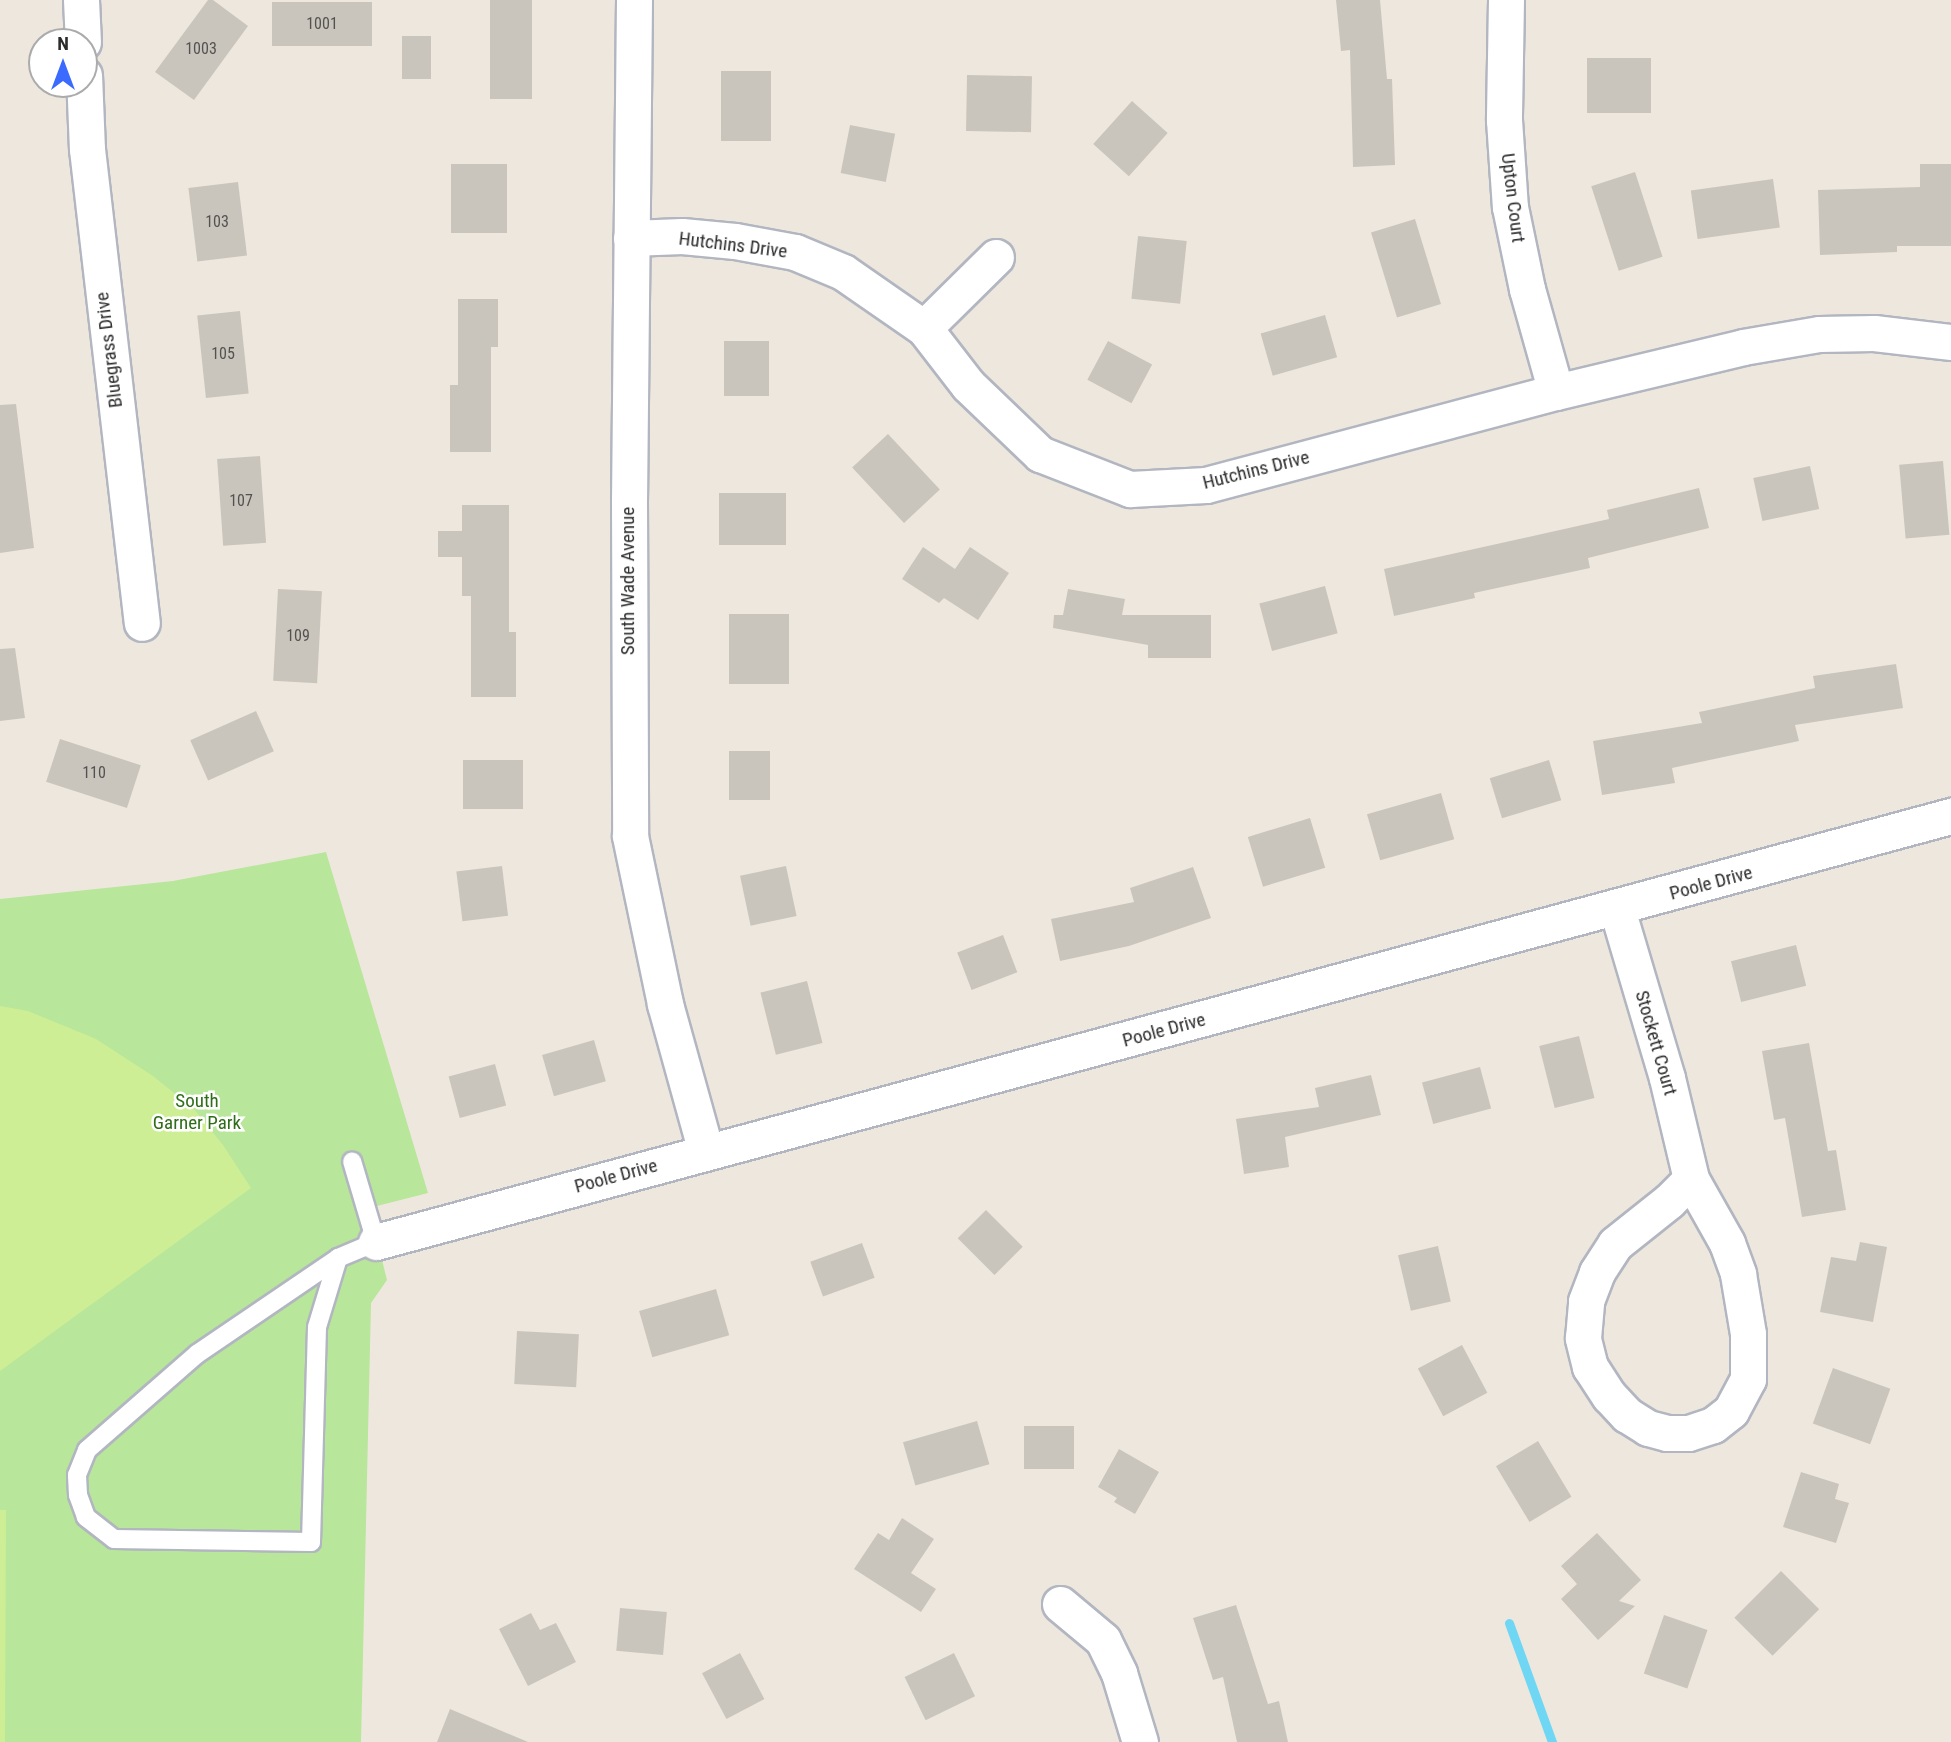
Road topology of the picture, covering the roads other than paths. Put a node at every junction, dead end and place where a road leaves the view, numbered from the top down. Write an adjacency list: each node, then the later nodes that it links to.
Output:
1 (81, 0): 4 (street)
2 (634, 0): 6 (street, South Wade Avenue)
3 (1506, 0): 10 (street, Upton Court)
4 (82, 28)
5 (85, 98): 11 (street, Bluegrass Drive)
6 (631, 238): 8 (street, Hutchins Drive); 14 (street, South Wade Avenue)
7 (996, 257): 8 (street)
8 (924, 328): 10 (street, Hutchins Drive)
9 (1951, 342): 10 (street, Hutchins Drive)
10 (1556, 392)
11 (142, 623)
12 (1951, 816): 13 (street, Poole Drive)
13 (1618, 908): 14 (street, Poole Drive); 16 (street, Stockett Court)
14 (706, 1152): 17 (street, Poole Drive)
15 (352, 1161): 17 (lane)
16 (1691, 1179): 16 (street, Stockett Court)
17 (376, 1242): 18 (lane)
18 (338, 1258): 18 (lane)
19 (1060, 1604): 20 (street)
20 (1140, 1742)

